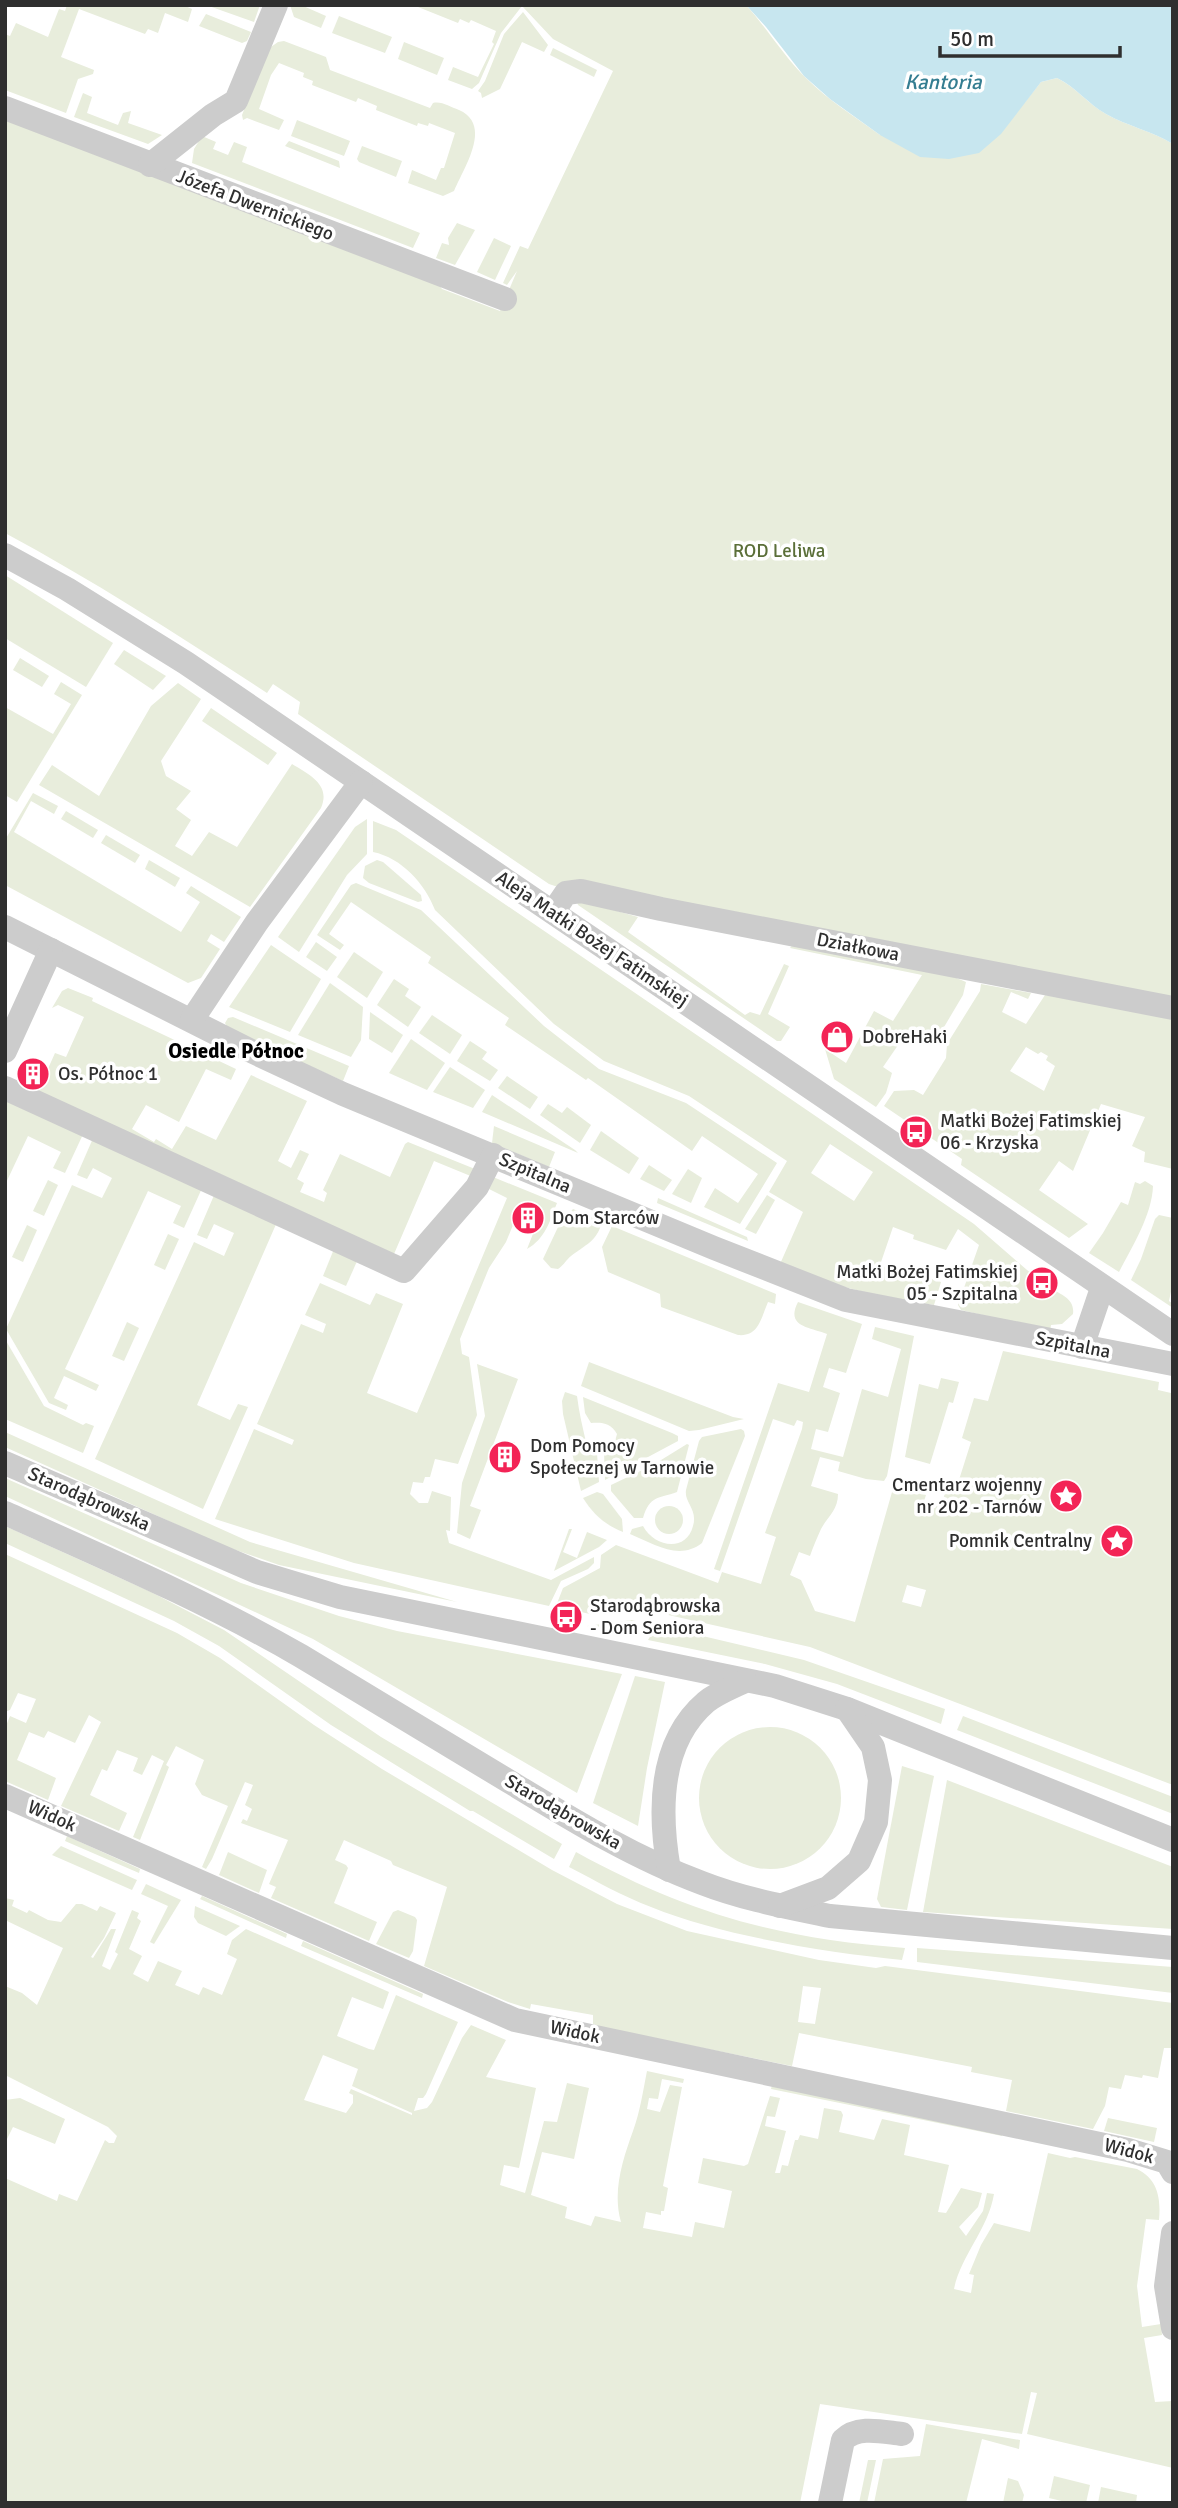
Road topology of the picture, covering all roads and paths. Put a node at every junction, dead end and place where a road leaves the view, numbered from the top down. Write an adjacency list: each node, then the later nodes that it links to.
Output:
1 (276, 5): 3 (street)
2 (5, 108): 3 (street, Józefa Dwernickiego)
3 (149, 165): 4 (street, Józefa Dwernickiego)
4 (505, 299)
5 (5, 555): 6 (street, Aleja Matki Bożej Fatimskiej)
6 (361, 782): 7 (street, Aleja Matki Bożej Fatimskiej); 11 (street)
7 (553, 912): 10 (street, Działkowa); 15 (street, Aleja Matki Bożej Fatimskiej)
8 (5, 928): 9 (street, Szpitalna)
9 (51, 950): 11 (street, Szpitalna); 12 (street)
10 (1173, 1008)
11 (192, 1020): 14 (street, Szpitalna)
12 (5, 1051)
13 (5, 1088): 14 (street)
14 (493, 1155): 17 (street, Szpitalna)
15 (1102, 1288): 16 (street, Aleja Matki Bożej Fatimskiej); 17 (street)
16 (1173, 1334)
17 (1082, 1347): 18 (street, Szpitalna)
18 (1173, 1364)
19 (5, 1463): 21 (street, Starodąbrowska)
20 (5, 1513): 25 (street, Starodąbrowska)
21 (745, 1681): 22 (street, Starodąbrowska); 25 (street)
22 (847, 1709): 24 (street, Starodąbrowska); 26 (street)
23 (5, 1796): 28 (street, Widok)
24 (1173, 1840)
25 (669, 1870): 26 (street, Starodąbrowska)
26 (780, 1906): 27 (street, Starodąbrowska)
27 (1173, 1948)
28 (1173, 2172)
29 (1173, 2233): 30 (street)
30 (1173, 2328)
31 (902, 2434): 32 (street)
32 (830, 2503)

